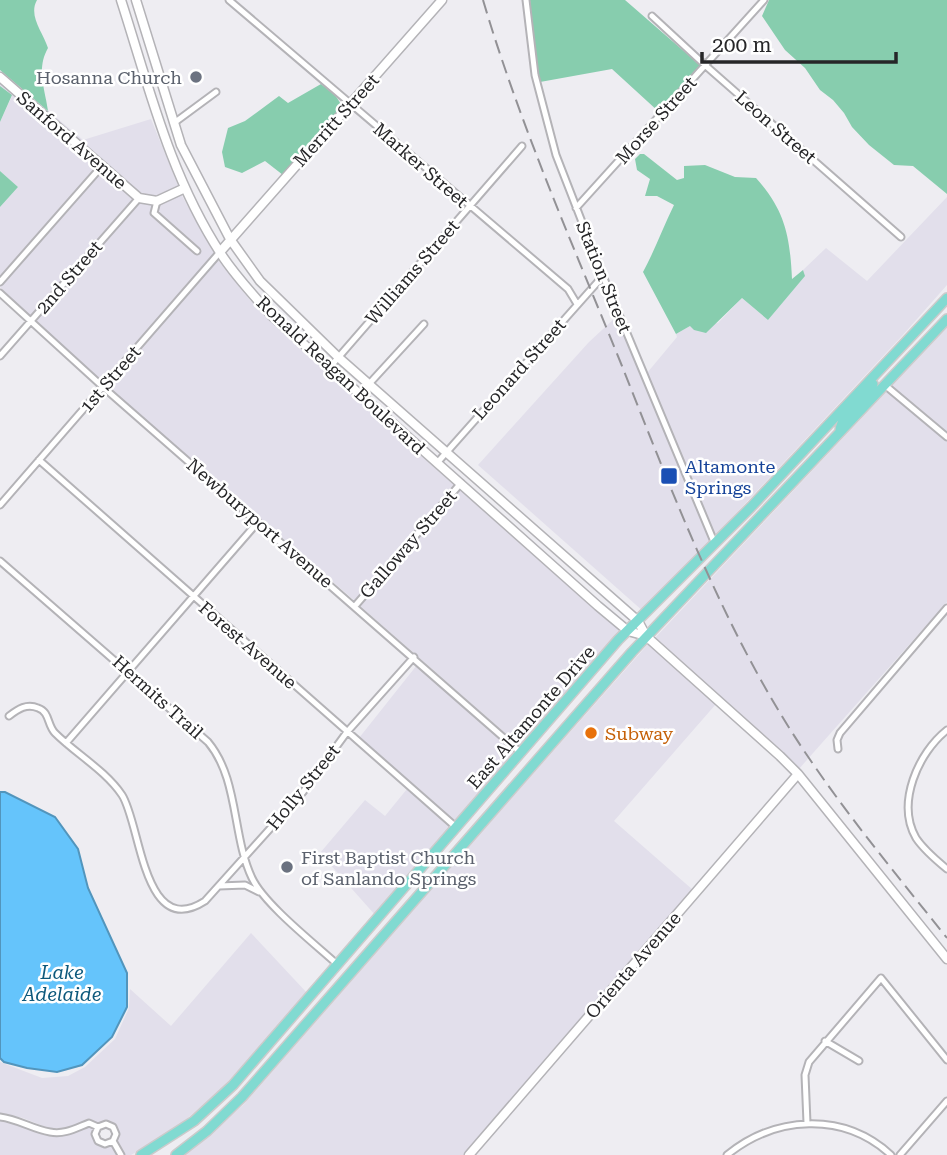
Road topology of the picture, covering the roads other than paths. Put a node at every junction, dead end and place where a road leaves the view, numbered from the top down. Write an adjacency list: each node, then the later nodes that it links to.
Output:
1 (121, 0): 15 (main road, Ronald Reagan Boulevard)
2 (136, 0): 12 (main road, Ronald Reagan Boulevard)
3 (229, 0): 11 (street, Marker Street)
4 (442, 0): 11 (main road, Merritt Street)
5 (526, 0): 19 (street, Station Street)
6 (764, 0): 8 (street, Morse Street)
7 (652, 16): 8 (street, Leon Street)
8 (706, 66): 19 (street, Morse Street); 20 (street, Leon Street)
9 (0, 77): 14 (main road, Sanford Avenue)
10 (216, 92): 12 (street)
11 (350, 105): 18 (street, Marker Street); 21 (main road, Merritt Street)
12 (174, 123): 21 (main road, Ronald Reagan Boulevard)
13 (522, 146): 18 (street, Williams Street)
14 (102, 166): 16 (main road, Sanford Avenue); 25 (street)
15 (185, 188): 17 (main road); 23 (main road, Ronald Reagan Boulevard)
16 (139, 198): 17 (main road, Sanford Avenue); 30 (street, 2nd Street)
17 (157, 201): 22 (street)
18 (468, 206): 28 (street, Marker Street); 34 (street, Williams Street)
19 (576, 208): 24 (street, Station Street)
20 (901, 237)
21 (230, 239): 23 (main road, Merritt Street); 34 (main road, Ronald Reagan Boulevard)
22 (197, 251)
23 (220, 252): 35 (main road, Ronald Reagan Boulevard); 39 (street, 1st Street)
24 (603, 276): 28 (street, Leonard Street); 52 (street, Station Street)
25 (0, 282)
26 (0, 293): 30 (street, Newburyport Avenue)
27 (947, 298): 32 (main road, East Altamonte Drive)
28 (577, 304): 42 (street, Leonard Street)
29 (947, 319): 38 (main road, East Altamonte Drive)
30 (31, 321): 33 (street, 2nd Street); 39 (street, Newburyport Avenue)
31 (424, 324): 37 (street)
32 (909, 338): 36 (main road, East Altamonte Drive); 38 (main road)
33 (0, 356)
34 (338, 357): 35 (street, Williams Street); 37 (main road, Ronald Reagan Boulevard)
35 (330, 368): 45 (main road, Ronald Reagan Boulevard)
36 (874, 378): 40 (main road); 44 (main road, East Altamonte Drive)
37 (369, 384): 42 (main road, Ronald Reagan Boulevard)
38 (886, 386): 40 (main road, East Altamonte Drive); 41 (street)
39 (103, 387): 43 (street, 1st Street); 51 (street, Newburyport Avenue)
40 (840, 433): 48 (main road, East Altamonte Drive)
41 (947, 437)
42 (447, 451): 45 (street, Leonard Street); 57 (main road, Ronald Reagan Boulevard)
43 (39, 460): 49 (street, 1st Street); 54 (street, Forest Avenue)
44 (794, 462): 47 (main road, East Altamonte Drive); 48 (main road)
45 (437, 463): 46 (main road, Ronald Reagan Boulevard)
46 (461, 483): 55 (street, Galloway Street); 58 (main road, Ronald Reagan Boulevard)
47 (771, 486): 50 (main road); 52 (main road, East Altamonte Drive)
48 (791, 486): 50 (main road, East Altamonte Drive)
49 (0, 505)
50 (769, 509): 59 (main road, East Altamonte Drive)
51 (258, 522): 54 (street); 55 (street, Newburyport Avenue)
52 (715, 544): 57 (main road, East Altamonte Drive)
53 (0, 561): 61 (street, Hermits Trail)
54 (193, 597): 61 (street); 64 (street, Forest Avenue)
55 (355, 606): 60 (street, Newburyport Avenue)
56 (947, 608): 66 (street)
57 (638, 621): 58 (main road, East Altamonte Drive); 59 (main road, Ronald Reagan Boulevard)
58 (628, 631): 59 (main road, Ronald Reagan Boulevard); 67 (main road, East Altamonte Drive)
59 (646, 636): 68 (main road, Ronald Reagan Boulevard); 69 (main road, East Altamonte Drive)
60 (414, 657): 64 (street, Holly Street); 67 (street, Newburyport Avenue)
61 (129, 671): 65 (street); 72 (street, Hermits Trail)
62 (9, 716): 65 (street)
63 (947, 730): 73 (street)
64 (347, 732): 70 (street, Forest Avenue); 72 (street, Holly Street)
65 (66, 743): 75 (street, Holly Street)
66 (838, 749)
67 (520, 752): 69 (main road); 70 (main road, East Altamonte Drive)
68 (798, 774): 78 (main road, Ronald Reagan Boulevard); 95 (main road, Orienta Avenue)
69 (523, 775): 74 (main road, East Altamonte Drive)
70 (457, 828): 71 (main road, East Altamonte Drive)
71 (436, 854): 74 (main road); 77 (main road, East Altamonte Drive)
72 (245, 856): 75 (street, Holly Street); 76 (street, Hermits Trail)
73 (947, 869)
74 (434, 877): 80 (main road, East Altamonte Drive)
75 (218, 887): 76 (street)
76 (259, 892): 79 (street, Hermits Trail)
77 (349, 953): 79 (main road, East Altamonte Drive); 80 (main road)
78 (947, 959)
79 (338, 965): 81 (main road); 83 (main road, East Altamonte Drive)
80 (348, 976): 81 (main road, East Altamonte Drive)
81 (338, 987): 85 (main road, East Altamonte Drive)
82 (825, 1041): 84 (street); 86 (street); 89 (street)
83 (271, 1043): 85 (main road); 93 (main road, East Altamonte Drive)
84 (947, 1060)
85 (273, 1061): 94 (main road, East Altamonte Drive)
86 (859, 1061)
87 (947, 1101): 98 (street)
88 (0, 1117): 90 (street)
89 (807, 1123): 96 (street); 97 (street)
90 (99, 1127): 91 (street); 91 (street)
91 (113, 1142): 92 (street)
92 (121, 1155)
93 (141, 1155)
94 (176, 1155)
95 (469, 1155)
96 (727, 1155)
97 (891, 1155)
98 (900, 1155)

